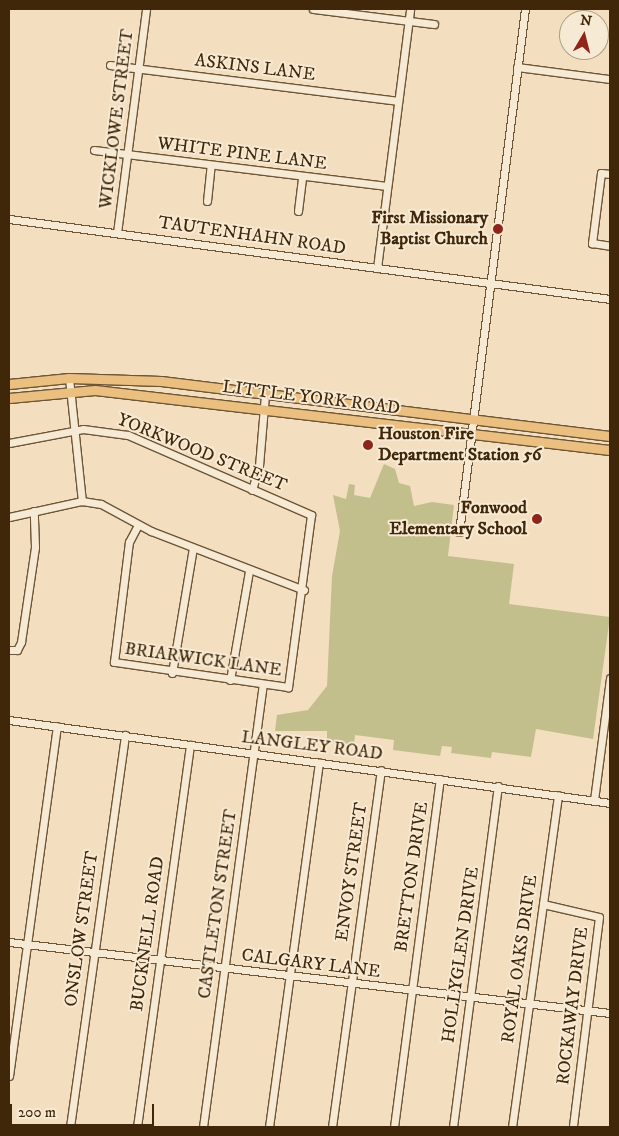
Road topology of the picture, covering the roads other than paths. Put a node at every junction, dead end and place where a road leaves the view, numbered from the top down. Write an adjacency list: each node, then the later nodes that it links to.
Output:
1 (146, 9): 9 (street, WICKLOWE STREET)
2 (313, 9): 5 (street)
3 (410, 9): 5 (street)
4 (525, 9): 8 (street)
5 (408, 20): 6 (street); 11 (street)
6 (434, 24)
7 (110, 65): 9 (street, ASKINS LANE)
8 (517, 67): 10 (street); 24 (street)
9 (138, 68): 11 (street, ASKINS LANE); 13 (street, WICKLOWE STREET)
10 (610, 80)
11 (397, 101): 17 (street)
12 (94, 150): 13 (street, WHITE PINE LANE)
13 (127, 155): 14 (street, WHITE PINE LANE); 21 (street, WICKLOWE STREET)
14 (211, 165): 16 (street, WHITE PINE LANE); 18 (street)
15 (610, 174): 22 (street)
16 (302, 177): 17 (street, WHITE PINE LANE); 19 (street)
17 (387, 186): 23 (street)
18 (207, 202)
19 (298, 211)
20 (9, 219): 21 (street, TAUTENHAHN ROAD)
21 (117, 233): 23 (street, TAUTENHAHN ROAD)
22 (610, 246)
23 (376, 268): 24 (street, TAUTENHAHN ROAD)
24 (490, 283): 25 (street, TAUTENHAHN ROAD); 38 (street)
25 (610, 299)
26 (70, 378): 27 (main road, LITTLE YORK ROAD); 28 (main road, LITTLE YORK ROAD); 30 (street)
27 (138, 380): 29 (main road, LITTLE YORK ROAD); 31 (main road)
28 (9, 384)
29 (186, 384): 32 (main road, LITTLE YORK ROAD); 34 (main road)
30 (72, 390): 31 (main road, LITTLE YORK ROAD); 33 (main road, LITTLE YORK ROAD); 41 (street)
31 (136, 394): 34 (main road, LITTLE YORK ROAD)
32 (265, 394): 35 (main road, LITTLE YORK ROAD); 36 (street)
33 (9, 398)
34 (184, 400): 36 (main road, LITTLE YORK ROAD)
35 (368, 407): 37 (main road, LITTLE YORK ROAD); 39 (main road)
36 (264, 409): 39 (main road, LITTLE YORK ROAD); 46 (street)
37 (390, 409): 38 (main road, LITTLE YORK ROAD); 40 (main road)
38 (472, 419): 42 (street); 43 (main road, LITTLE YORK ROAD)
39 (367, 421): 40 (main road, LITTLE YORK ROAD)
40 (387, 423): 42 (main road, LITTLE YORK ROAD)
41 (76, 430): 44 (street, YORKWOOD STREET); 46 (street, YORKWOOD STREET); 47 (street)
42 (470, 433): 45 (main road, LITTLE YORK ROAD); 51 (street)
43 (610, 436)
44 (9, 443)
45 (610, 450)
46 (252, 490): 54 (street, YORKWOOD STREET)
47 (82, 501): 48 (street); 50 (street)
48 (34, 511): 49 (street); 55 (street)
49 (9, 517)
50 (138, 525): 52 (street); 56 (street, BRIARWICK LANE)
51 (458, 532)
52 (193, 548): 53 (street); 56 (street)
53 (249, 571): 54 (street); 58 (street)
54 (304, 590): 59 (street, BRIARWICK LANE)
55 (9, 650)
56 (172, 673): 58 (street, BRIARWICK LANE)
57 (610, 678): 70 (street)
58 (230, 680): 59 (street, BRIARWICK LANE)
59 (263, 686): 64 (street, CASTLETON STREET)
60 (9, 720): 61 (street, LANGLEY ROAD)
61 (57, 726): 62 (street, LANGLEY ROAD); 74 (street)
62 (125, 735): 63 (street, LANGLEY ROAD); 75 (street, ONSLOW STREET)
63 (190, 745): 64 (street, LANGLEY ROAD); 76 (street, BUCKNELL ROAD)
64 (254, 754): 65 (street, LANGLEY ROAD); 77 (street, CASTLETON STREET)
65 (319, 762): 66 (street, LANGLEY ROAD); 78 (street)
66 (381, 770): 67 (street, LANGLEY ROAD); 79 (street, ENVOY STREET)
67 (440, 779): 68 (street, LANGLEY ROAD); 80 (street, BRETTON DRIVE)
68 (498, 786): 69 (street, LANGLEY ROAD); 81 (street, HOLLYGLEN DRIVE)
69 (558, 795): 70 (street, LANGLEY ROAD); 72 (street, ROYAL OAKS DRIVE)
70 (594, 800): 71 (street, LANGLEY ROAD)
71 (610, 802)
72 (543, 904): 82 (street, ROYAL OAKS DRIVE); 83 (street, ROCKAWAY DRIVE)
73 (9, 942): 74 (street, CALGARY LANE)
74 (27, 944): 75 (street, CALGARY LANE); 85 (street)
75 (94, 953): 76 (street, CALGARY LANE); 86 (street, ONSLOW STREET)
76 (159, 961): 77 (street, CALGARY LANE); 87 (street, BUCKNELL ROAD)
77 (224, 969): 78 (street, CALGARY LANE); 88 (street, CASTLETON STREET)
78 (289, 978): 79 (street, CALGARY LANE); 89 (street)
79 (352, 984): 80 (street, CALGARY LANE); 90 (street, ENVOY STREET)
80 (412, 992): 81 (street, CALGARY LANE); 91 (street, BRETTON DRIVE)
81 (470, 997): 82 (street, CALGARY LANE); 92 (street, HOLLYGLEN DRIVE)
82 (530, 1004): 83 (street, CALGARY LANE); 93 (street, ROYAL OAKS DRIVE)
83 (589, 1010): 84 (street, CALGARY LANE); 94 (street, ROCKAWAY DRIVE)
84 (610, 1013)
85 (9, 1076)
86 (70, 1127)
87 (137, 1127)
88 (203, 1127)
89 (269, 1127)
90 (332, 1127)
91 (394, 1127)
92 (453, 1127)
93 (512, 1127)
94 (573, 1127)

